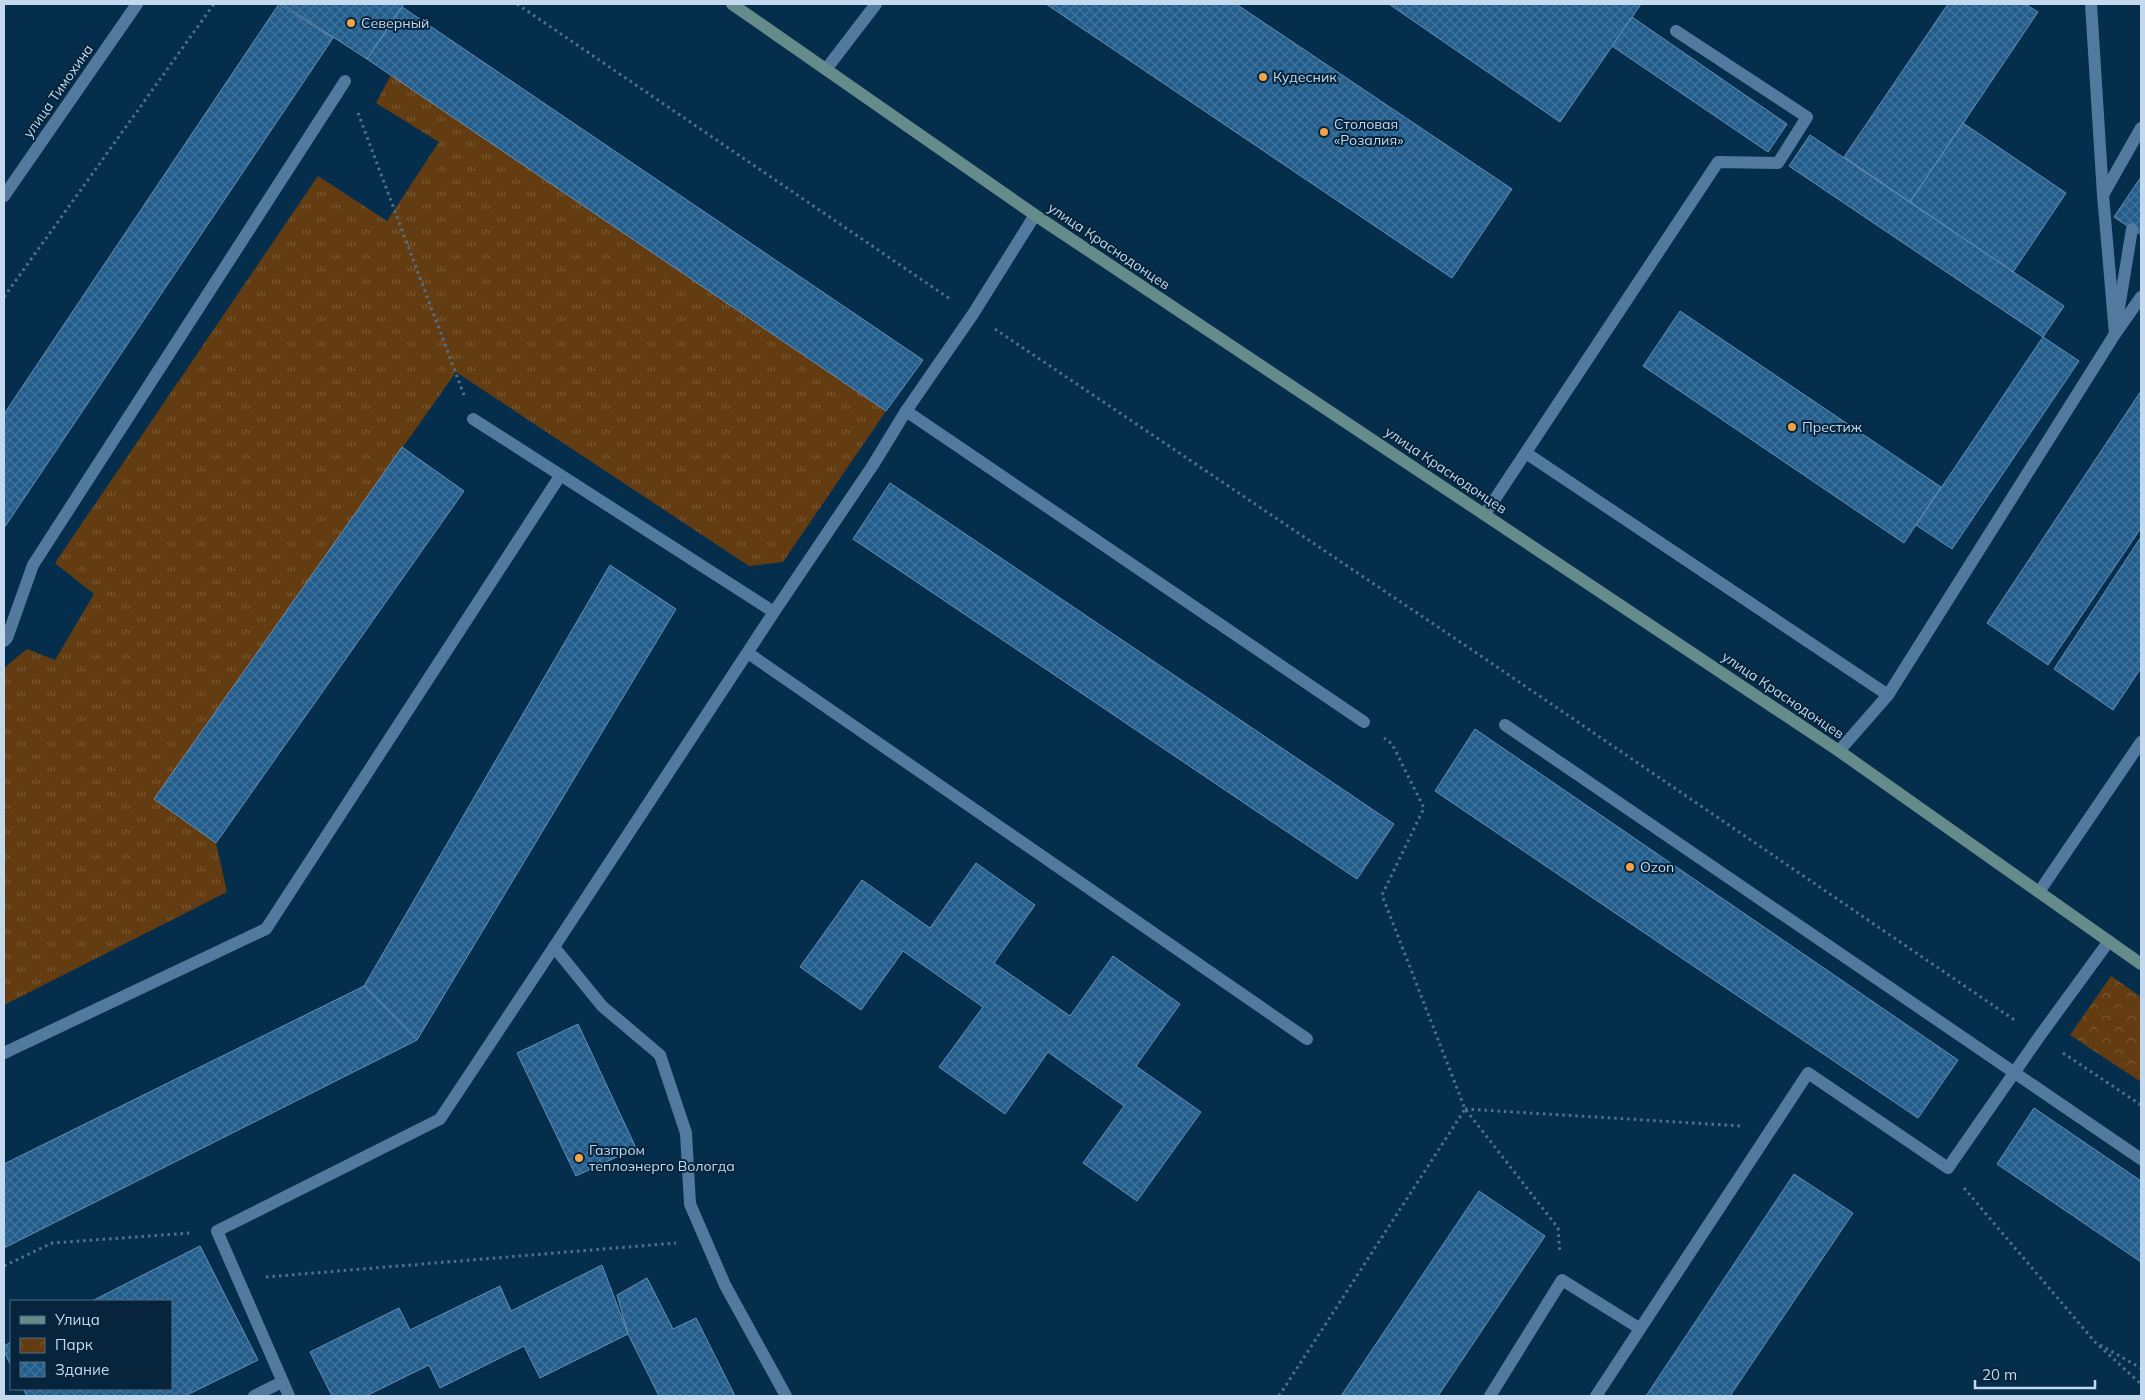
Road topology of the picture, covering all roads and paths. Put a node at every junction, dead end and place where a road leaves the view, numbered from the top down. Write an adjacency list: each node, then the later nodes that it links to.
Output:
1 (137, 4): 11 (street, улица Тимохина)
2 (214, 4): 15 (path)
3 (517, 4): 17 (path)
4 (732, 4): 8 (main road, улица Краснодонцев)
5 (876, 4): 8 (street)
6 (2091, 4): 12 (street)
7 (1676, 31): 21 (street)
8 (826, 68): 13 (main road, улица Краснодонцев)
9 (346, 81): 20 (path); 25 (street)
10 (2141, 128): 12 (street)
11 (4, 196)
12 (2103, 196): 18 (street)
13 (1035, 215): 17 (street); 23 (main road, улица Краснодонцев)
14 (2132, 229): 18 (street)
15 (4, 297)
16 (2141, 297): 18 (street)
17 (973, 314): 19 (street); 36 (path)
18 (2115, 334): 27 (street)
19 (906, 411): 24 (street); 28 (street)
20 (473, 419): 22 (street)
21 (1526, 453): 23 (street); 27 (street)
22 (560, 476): 24 (street); 38 (street)
23 (1485, 514): 31 (main road, улица Краснодонцев)
24 (774, 612): 26 (street)
25 (4, 641)
26 (748, 654): 34 (street); 37 (street)
27 (1888, 695): 31 (street)
28 (1364, 722): 41 (path)
29 (1505, 725): 39 (street)
30 (2141, 742): 32 (street)
31 (1839, 751): 32 (main road, улица Краснодонцев)
32 (2039, 892): 33 (main road, улица Краснодонцев)
33 (2109, 942): 35 (main road, улица Краснодонцев); 36 (street)
34 (554, 946): 45 (street); 46 (street)
35 (2141, 964)
36 (2039, 1037): 39 (street); 40 (path)
37 (1307, 1039)
38 (4, 1053)
39 (2014, 1072): 43 (street); 44 (street)
40 (2141, 1105)
41 (1465, 1109): 42 (path); 49 (path); 58 (path)
42 (1772, 1128): 44 (street); 50 (street)
43 (2141, 1159)
44 (1948, 1168): 51 (path)
45 (217, 1231): 47 (path); 48 (street)
46 (705, 1240): 48 (path); 57 (street)
47 (4, 1266)
48 (238, 1280): 53 (street)
49 (1562, 1280): 50 (street); 59 (street)
50 (1639, 1328): 60 (street)
51 (2095, 1342): 52 (path); 54 (path)
52 (2141, 1368)
53 (282, 1382): 55 (street); 56 (street)
54 (2141, 1384)
55 (254, 1396)
56 (289, 1396)
57 (786, 1396)
58 (1279, 1396)
59 (1490, 1396)
60 (1596, 1396)

